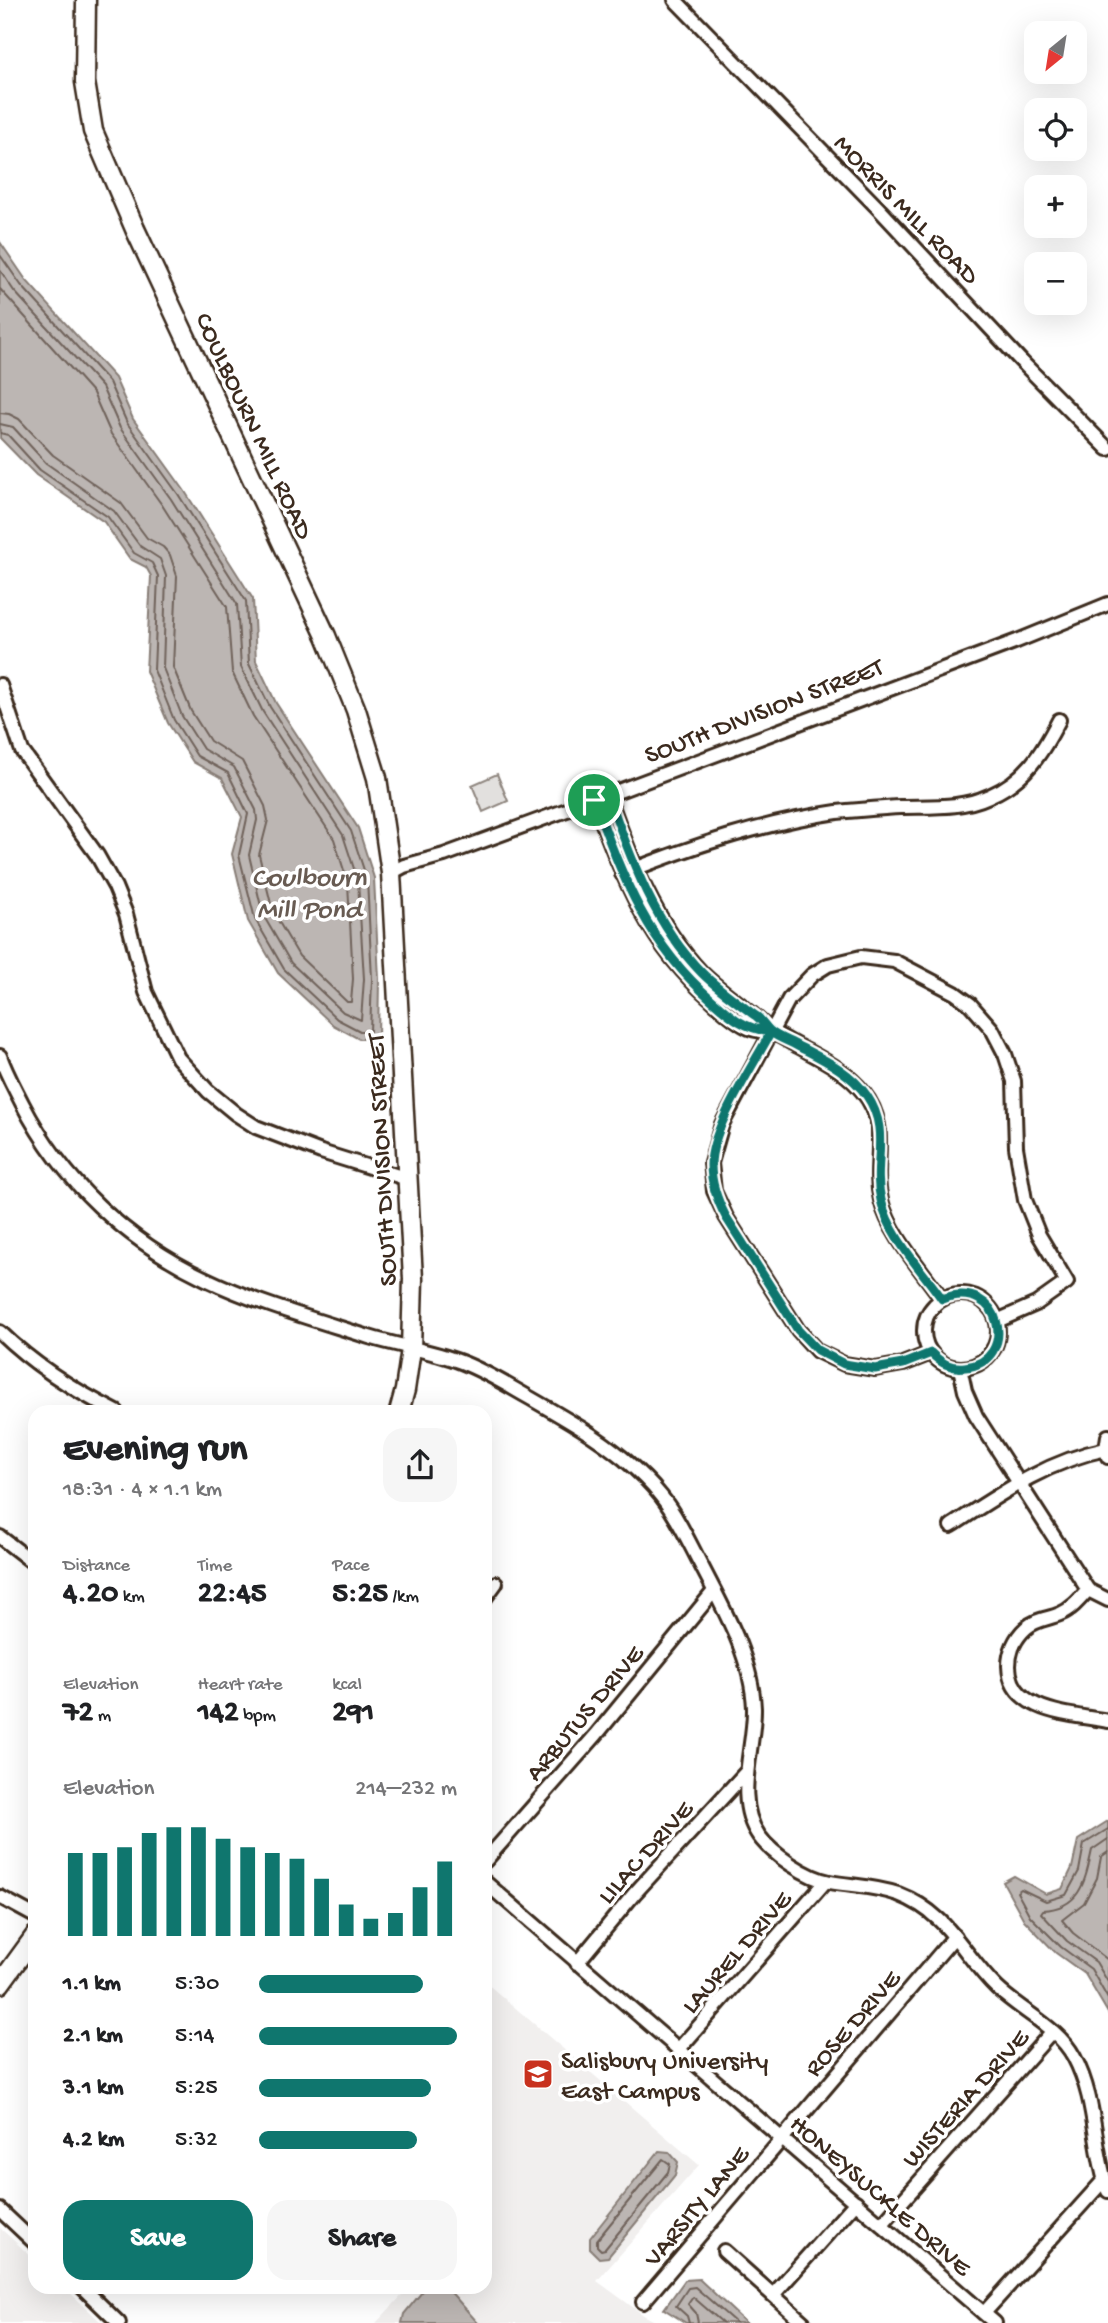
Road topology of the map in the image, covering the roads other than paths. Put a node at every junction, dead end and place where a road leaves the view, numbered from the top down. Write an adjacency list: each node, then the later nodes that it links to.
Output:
1 (86, 0): 10 (street, COULBOURN MILL ROAD)
2 (675, 0): 3 (street, MORRIS MILL ROAD)
3 (1108, 449)
4 (1108, 604): 7 (street, SOUTH DIVISION STREET)
5 (0, 685): 14 (street)
6 (1059, 720): 9 (street)
7 (608, 795): 8 (street, SOUTH DIVISION STREET); 9 (street)
8 (594, 800): 10 (street, SOUTH DIVISION STREET); 11 (street)
9 (635, 869): 11 (street); 12 (street)
10 (391, 873): 14 (street, SOUTH DIVISION STREET)
11 (622, 874): 12 (street)
12 (771, 1032): 15 (street); 16 (street); 19 (street)
13 (0, 1056): 18 (street)
14 (408, 1179): 18 (street, SOUTH DIVISION STREET)
15 (942, 1299): 16 (street); 19 (street)
16 (997, 1321): 20 (street)
17 (0, 1332): 21 (street)
18 (411, 1349): 22 (street, SOUTH DIVISION STREET); 31 (street)
19 (931, 1353): 20 (street)
20 (960, 1368): 24 (street)
21 (105, 1405)
22 (401, 1405)
23 (1107, 1447): 24 (street)
24 (1018, 1482): 25 (street); 30 (street)
25 (951, 1526)
26 (0, 1537): 27 (street)
27 (28, 1559)
28 (496, 1584): 29 (street)
29 (492, 1589)
30 (1088, 1590): 32 (street); 33 (street)
31 (714, 1591): 34 (street); 35 (street, ARBUTUS DRIVE)
32 (1108, 1600)
33 (1108, 1721)
34 (747, 1770): 36 (street); 42 (street, LILAC DRIVE)
35 (492, 1853)
36 (825, 1882): 40 (street); 45 (street, LAUREL DRIVE)
37 (492, 1888): 42 (street, HONEYSUCKLE DRIVE)
38 (0, 1897): 39 (street)
39 (28, 1912)
40 (955, 1936): 44 (street); 46 (street, ROSE DRIVE)
41 (28, 1946): 43 (street)
42 (577, 1963): 45 (street, HONEYSUCKLE DRIVE)
43 (0, 1984)
44 (1052, 2032): 47 (street); 50 (street, WISTERIA DRIVE)
45 (679, 2049): 46 (street, HONEYSUCKLE DRIVE)
46 (782, 2137): 48 (street, HONEYSUCKLE DRIVE); 55 (street, VARSITY LANE)
47 (1106, 2186): 56 (street)
48 (856, 2202): 50 (street, HONEYSUCKLE DRIVE); 54 (street)
49 (0, 2210): 51 (street)
50 (881, 2224): 56 (street, HONEYSUCKLE DRIVE)
51 (28, 2236)
52 (724, 2252): 54 (street)
53 (89, 2294): 57 (street)
54 (773, 2295): 58 (street)
55 (643, 2302)
56 (984, 2313): 59 (street, HONEYSUCKLE DRIVE)
57 (119, 2323)
58 (804, 2323)
59 (995, 2323)

